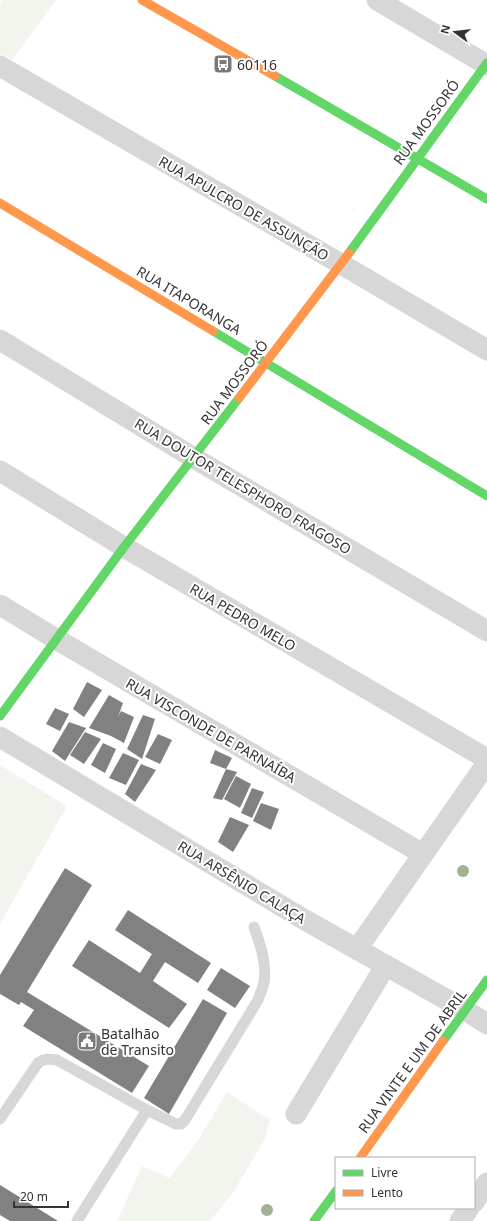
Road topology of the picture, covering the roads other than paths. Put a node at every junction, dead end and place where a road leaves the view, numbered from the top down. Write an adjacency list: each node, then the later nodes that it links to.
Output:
1 (142, 0): 5 (street)
2 (377, 0): 3 (street)
3 (487, 64): 5 (street, RUA MOSSORÓ)
4 (0, 66): 8 (street, RUA APULCRO DE ASSUNÇÃO)
5 (417, 158): 6 (street); 8 (street, RUA MOSSORÓ)
6 (487, 199)
7 (0, 203): 11 (street, RUA ITAPORANGA)
8 (341, 264): 10 (street, RUA APULCRO DE ASSUNÇÃO); 11 (street, RUA MOSSORÓ)
9 (0, 340): 12 (street, RUA DOUTOR TELESPHORO FRAGOSO)
10 (487, 350)
11 (267, 362): 12 (street, RUA MOSSORÓ); 14 (street, RUA ITAPORANGA)
12 (194, 458): 15 (street, RUA MOSSORÓ); 17 (street, RUA DOUTOR TELESPHORO FRAGOSO)
13 (0, 471): 15 (street, RUA PEDRO MELO)
14 (487, 496)
15 (124, 547): 18 (street, RUA MOSSORÓ); 21 (street, RUA PEDRO MELO)
16 (0, 605): 18 (street, RUA VISCONDE DE PARNAÍBA)
17 (487, 631)
18 (56, 639): 19 (street, RUA MOSSORÓ); 23 (street, RUA VISCONDE DE PARNAÍBA)
19 (0, 716)
20 (0, 737): 25 (street, RUA ARSÊNIO CALAÇA)
21 (487, 760)
22 (487, 763): 23 (street)
23 (423, 854): 25 (street)
24 (254, 926): 30 (lane)
25 (357, 949): 26 (street, RUA ARSÊNIO CALAÇA)
26 (386, 965): 28 (street, RUA ARSÊNIO CALAÇA); 31 (street)
27 (487, 980): 28 (street, RUA VINTE E UM DE ABRIL)
28 (465, 1010): 29 (street, RUA ARSÊNIO CALAÇA); 33 (street, RUA VINTE E UM DE ABRIL)
29 (487, 1024)
30 (147, 1110): 32 (lane); 38 (lane)
31 (296, 1114)
32 (0, 1119)
33 (361, 1157)
34 (487, 1184): 36 (street)
35 (335, 1192): 39 (street)
36 (475, 1201)
37 (468, 1209): 40 (street)
38 (77, 1221)
39 (314, 1221)
40 (460, 1221)

